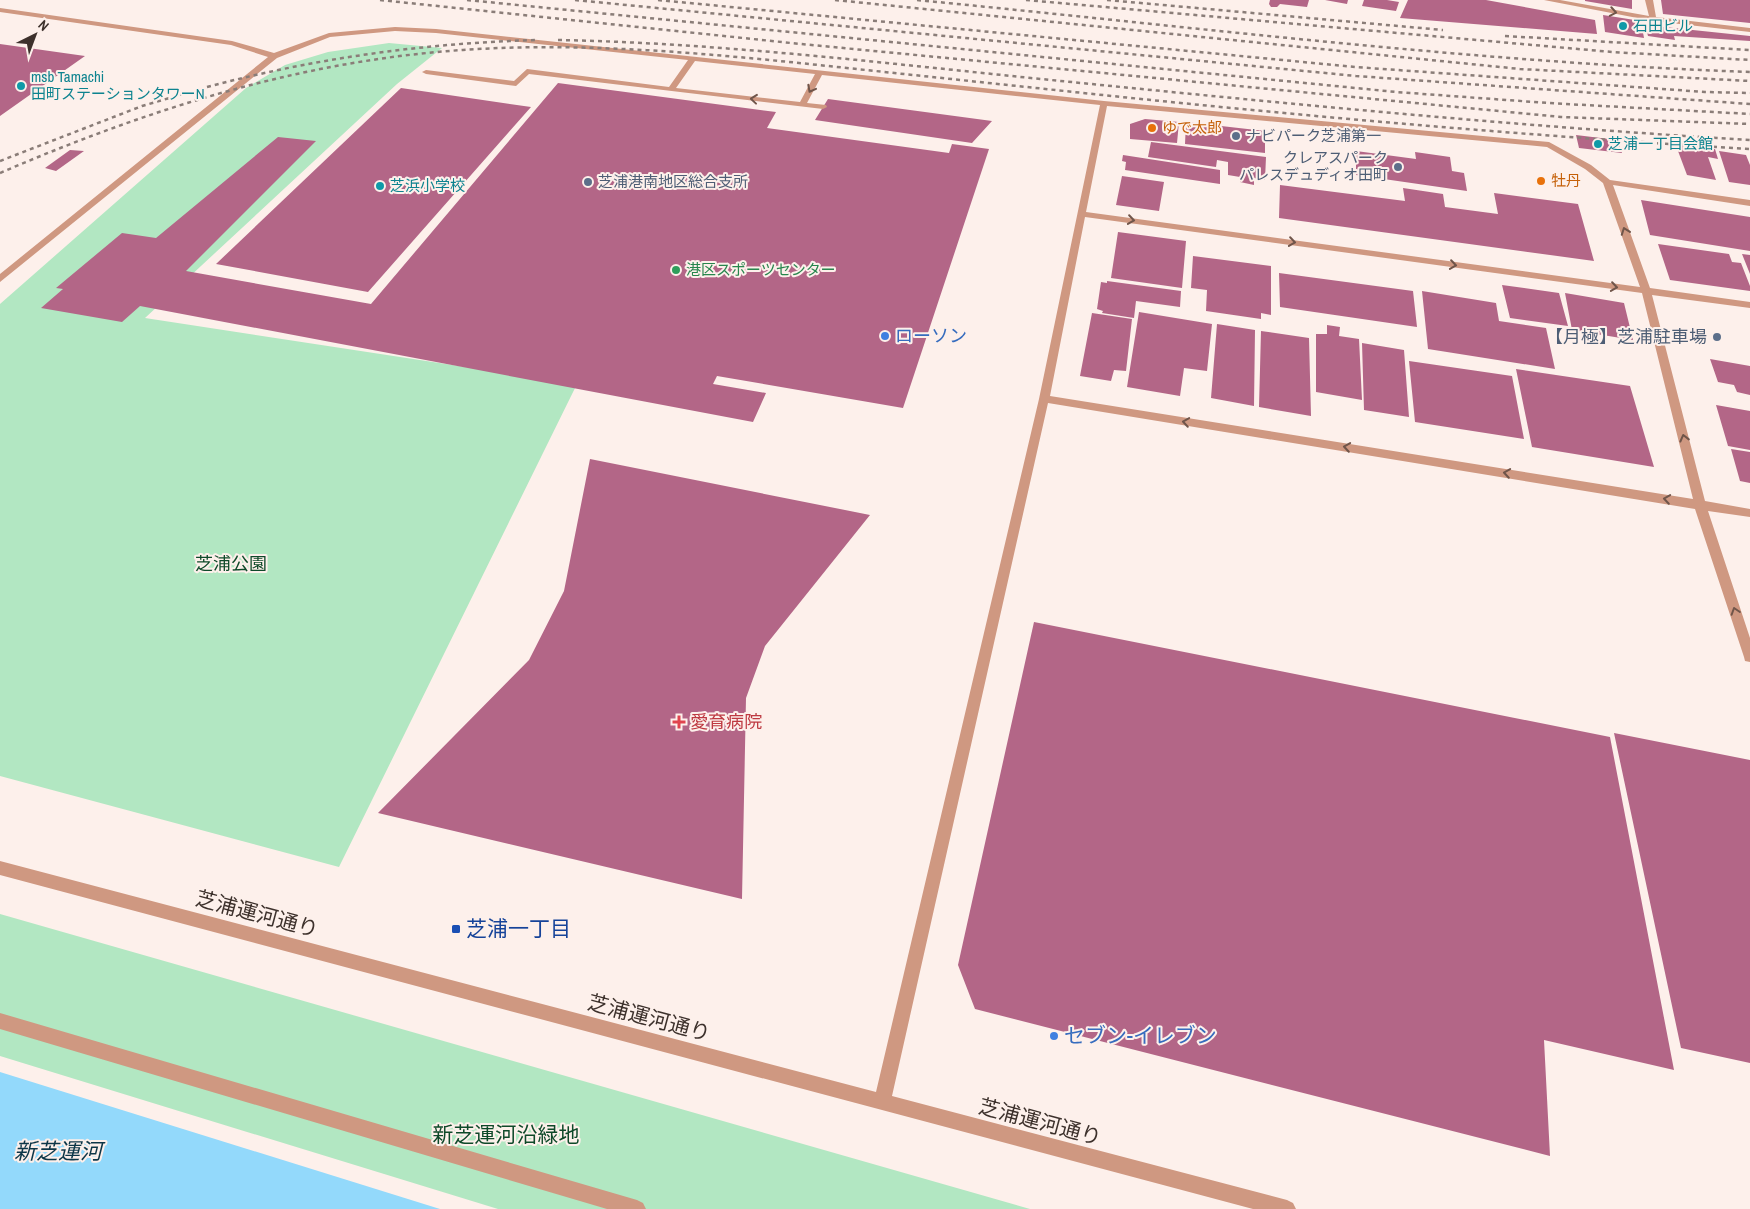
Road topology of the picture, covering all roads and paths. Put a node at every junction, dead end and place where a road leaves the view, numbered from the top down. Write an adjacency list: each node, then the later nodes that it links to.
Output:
1 (1548, 0): 4 (street, one-way to 4)
2 (1649, 0): 4 (street)
3 (0, 10): 6 (street)
4 (1653, 19): 5 (street)
5 (1750, 30)
6 (274, 56): 7 (street); 17 (street)
7 (693, 59): 9 (street); 10 (street)
8 (426, 72): 10 (street)
9 (820, 72): 11 (street); 12 (street, one-way to 12)
10 (671, 90): 12 (street, one-way to 10)
11 (1104, 103): 14 (street); 16 (street)
12 (802, 105): 13 (street)
13 (823, 107)
14 (1607, 182): 15 (street); 18 (street, one-way to 14)
15 (1750, 203)
16 (1082, 214): 18 (street, one-way to 18); 20 (street)
17 (0, 279)
18 (1646, 291): 19 (street); 21 (street, one-way to 18)
19 (1750, 306)
20 (1044, 399): 21 (street, one-way to 20); 26 (street)
21 (1700, 505): 22 (street); 23 (street, one-way to 21)
22 (1750, 513)
23 (1750, 657)
24 (0, 868): 26 (street, 芝浦運河通り)
25 (0, 1021): 27 (street)
26 (882, 1102): 28 (street, 芝浦運河通り)
27 (637, 1209)
28 (1287, 1209)

